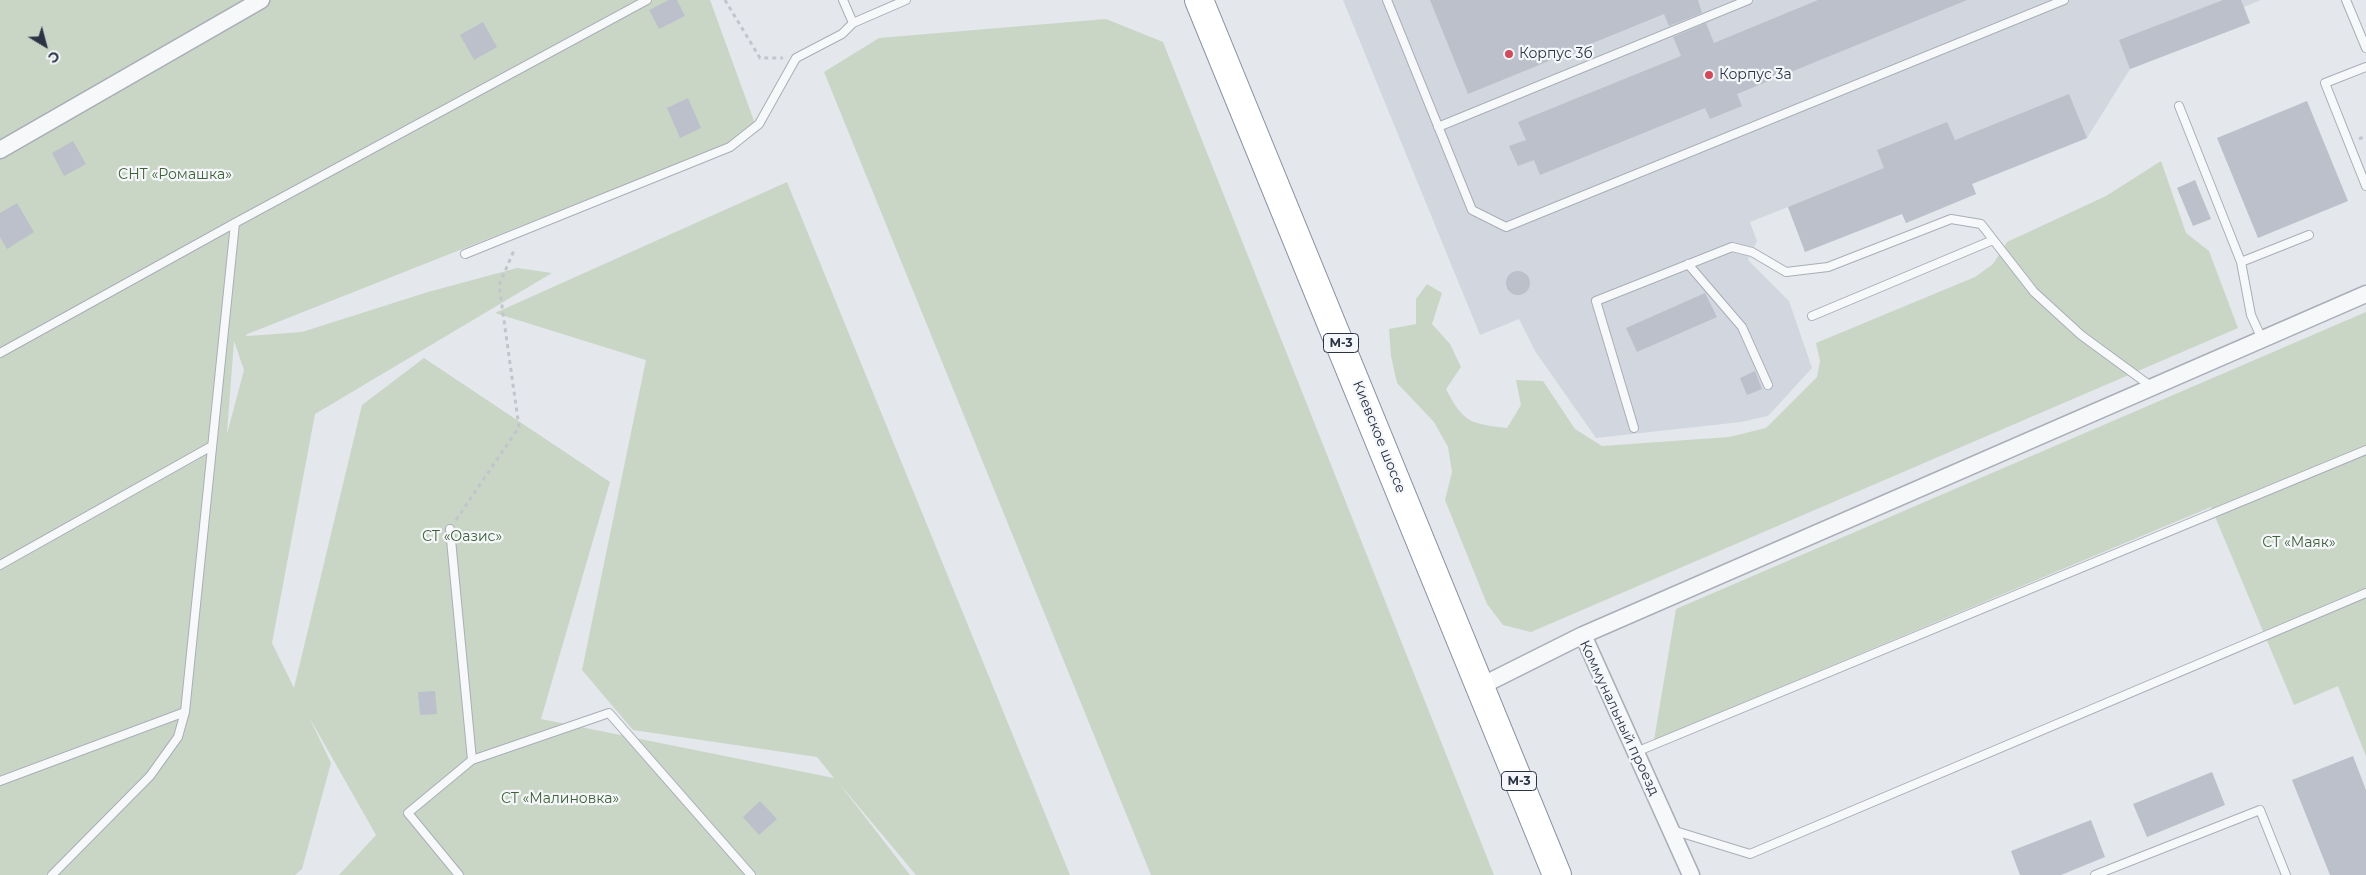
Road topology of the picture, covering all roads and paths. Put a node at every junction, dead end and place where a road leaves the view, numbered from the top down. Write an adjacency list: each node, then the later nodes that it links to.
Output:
1 (260, 0): 17 (street)
2 (647, 0): 19 (lane)
3 (725, 0): 13 (path)
4 (843, 0): 11 (lane)
5 (906, 0): 11 (lane)
6 (1199, 0): 39 (highway, Киевское шоссе / М-3)
7 (1387, 0): 16 (lane)
8 (1748, 0): 16 (lane)
9 (2064, 0): 16 (lane)
10 (2346, 0): 12 (lane)
11 (853, 22): 13 (lane)
12 (2366, 48)
13 (796, 58): 20 (lane)
14 (2366, 67): 18 (lane)
15 (2179, 106): 24 (lane)
16 (1438, 127)
17 (0, 150)
18 (2366, 186)
19 (235, 223): 29 (lane); 33 (lane)
20 (521, 233): 23 (lane); 35 (path)
21 (2309, 235): 24 (lane)
22 (1993, 240): 25 (lane); 27 (lane); 31 (lane)
23 (465, 254)
24 (2241, 262): 28 (lane)
25 (1688, 264): 30 (lane); 32 (lane)
26 (2366, 294): 28 (street)
27 (1812, 316)
28 (2262, 339): 31 (street)
29 (0, 353)
30 (1768, 385)
31 (2152, 387): 38 (street)
32 (1634, 428)
33 (210, 448): 36 (lane); 40 (lane)
34 (2366, 450): 41 (lane)
35 (450, 529): 42 (lane)
36 (0, 565)
37 (2366, 593): 44 (lane)
38 (1584, 635): 39 (street, Коммунальный проезд); 41 (street, Коммунальный проезд)
39 (1481, 686): 48 (highway, Киевское шоссе / М-3)
40 (185, 712): 43 (lane); 45 (lane)
41 (1636, 752): 44 (street, Коммунальный проезд)
42 (472, 760): 46 (lane); 47 (lane)
43 (0, 781)
44 (1670, 830): 49 (street, Коммунальный проезд)
45 (52, 875)
46 (459, 875)
47 (751, 875)
48 (1557, 875)
49 (1691, 875)
50 (2095, 875): 51 (lane)
51 (2286, 875)

